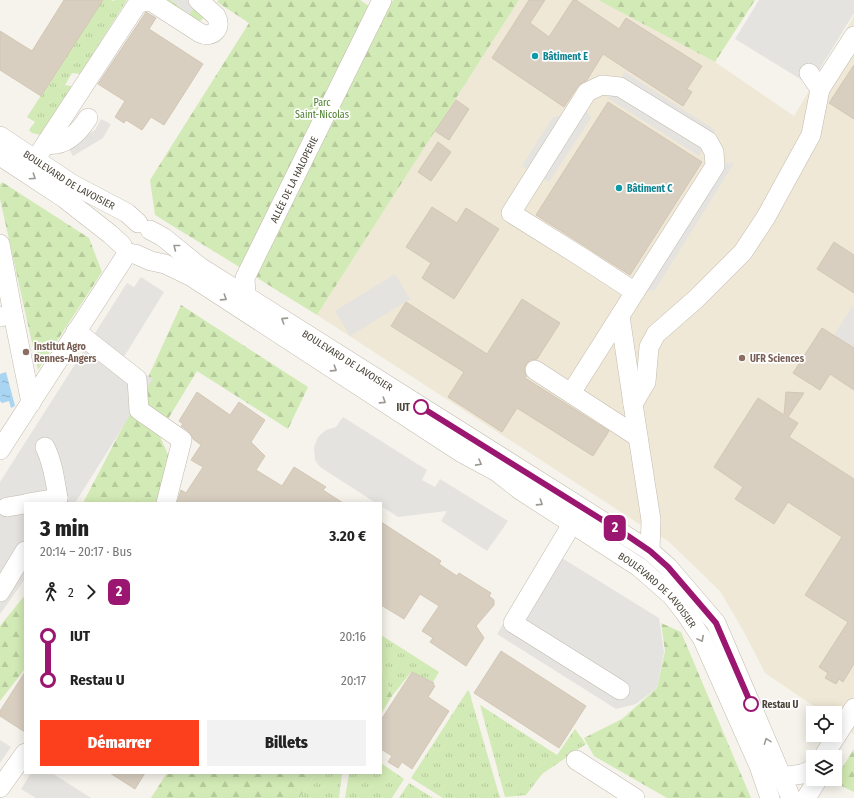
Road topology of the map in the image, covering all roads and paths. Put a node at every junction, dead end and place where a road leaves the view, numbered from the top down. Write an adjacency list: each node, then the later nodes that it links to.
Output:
1 (198, 0): 8 (street)
2 (382, 0): 15 (street, ALLÉE DE LA HALOPERIE)
3 (854, 36): 5 (street)
4 (809, 73): 5 (street)
5 (820, 89): 22 (street)
6 (88, 118): 8 (street)
7 (0, 136): 9 (street, BOULEVARD DE LAVOISIER)
8 (46, 144): 9 (street)
9 (35, 160): 11 (street, BOULEVARD DE LAVOISIER)
10 (2, 163): 13 (street, BOULEVARD DE LAVOISIER, one-way to 13)
11 (144, 226): 13 (street); 13 (street); 15 (street, BOULEVARD DE LAVOISIER, one-way to 11)
12 (0, 244): 16 (street)
13 (128, 250): 18 (street); 29 (street, BOULEVARD DE LAVOISIER, one-way to 29)
14 (635, 292): 14 (street); 17 (street)
15 (246, 296): 30 (street, BOULEVARD DE LAVOISIER, one-way to 15)
16 (6, 316): 21 (street)
17 (620, 316): 20 (street); 22 (street)
18 (76, 331): 21 (street); 28 (street)
19 (535, 370): 20 (street)
20 (571, 393): 23 (street)
21 (31, 403): 25 (street)
22 (633, 404): 23 (street)
23 (638, 437): 30 (street)
24 (45, 447): 26 (street)
25 (0, 450)
26 (56, 500): 27 (street)
27 (37, 502)
28 (166, 502)
29 (572, 524): 33 (street); 45 (street, BOULEVARD DE LAVOISIER, one-way to 45)
30 (650, 551): 41 (street, BOULEVARD DE LAVOISIER, one-way to 30)
31 (24, 554): 32 (street)
32 (0, 592)
33 (620, 690)
34 (854, 708): 36 (street)
35 (854, 724): 37 (street)
36 (827, 750)
37 (837, 750)
38 (24, 753): 43 (street)
39 (576, 760): 44 (street)
40 (806, 772): 41 (street)
41 (782, 777): 46 (street, BOULEVARD DE LAVOISIER)
42 (814, 786): 47 (street)
43 (0, 788)
44 (635, 798)
45 (770, 798)
46 (791, 798)
47 (806, 798)

